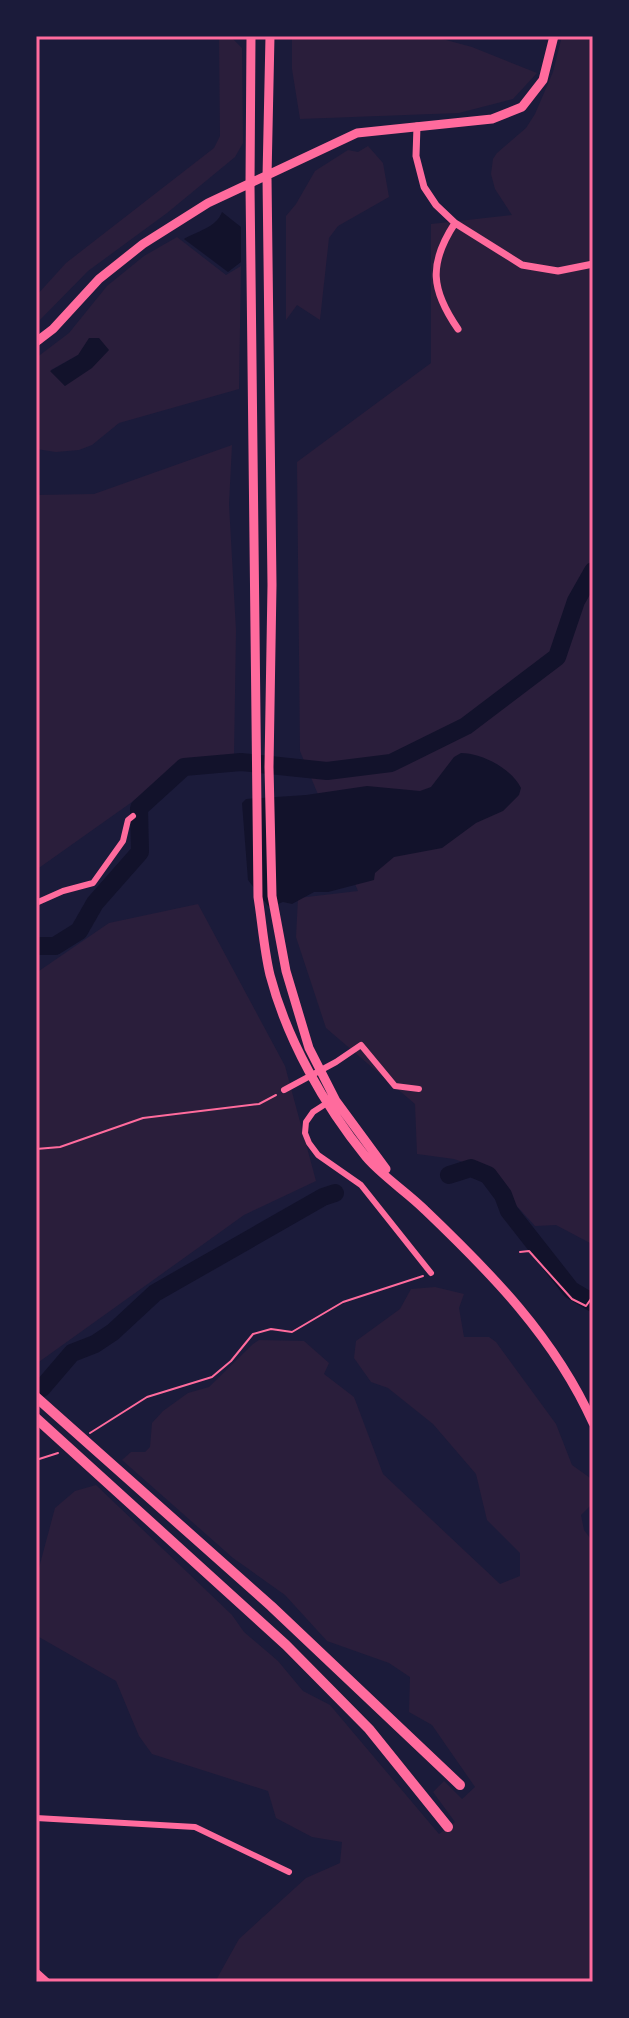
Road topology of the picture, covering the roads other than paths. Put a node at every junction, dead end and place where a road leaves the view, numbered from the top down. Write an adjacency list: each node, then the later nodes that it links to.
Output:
1 (251, 36): 6 (main road)
2 (270, 36): 5 (main road)
3 (554, 36): 4 (main road)
4 (417, 126): 5 (main road); 7 (street)
5 (267, 177): 6 (main road); 16 (main road)
6 (250, 185): 10 (main road); 15 (main road)
7 (455, 223): 8 (street); 9 (street)
8 (593, 264)
9 (458, 329)
10 (36, 342)
11 (133, 816): 12 (street)
12 (36, 903)
13 (419, 1089): 14 (street)
14 (284, 1090)
15 (327, 1103): 16 (main road); 17 (street)
16 (401, 1187): 20 (main road)
17 (431, 1273)
18 (36, 1397): 21 (highway)
19 (36, 1418): 23 (highway)
20 (593, 1423)
21 (460, 1785)
22 (36, 1818): 24 (street)
23 (448, 1827)
24 (289, 1872)
25 (36, 1973): 26 (main road)
26 (46, 1982)

